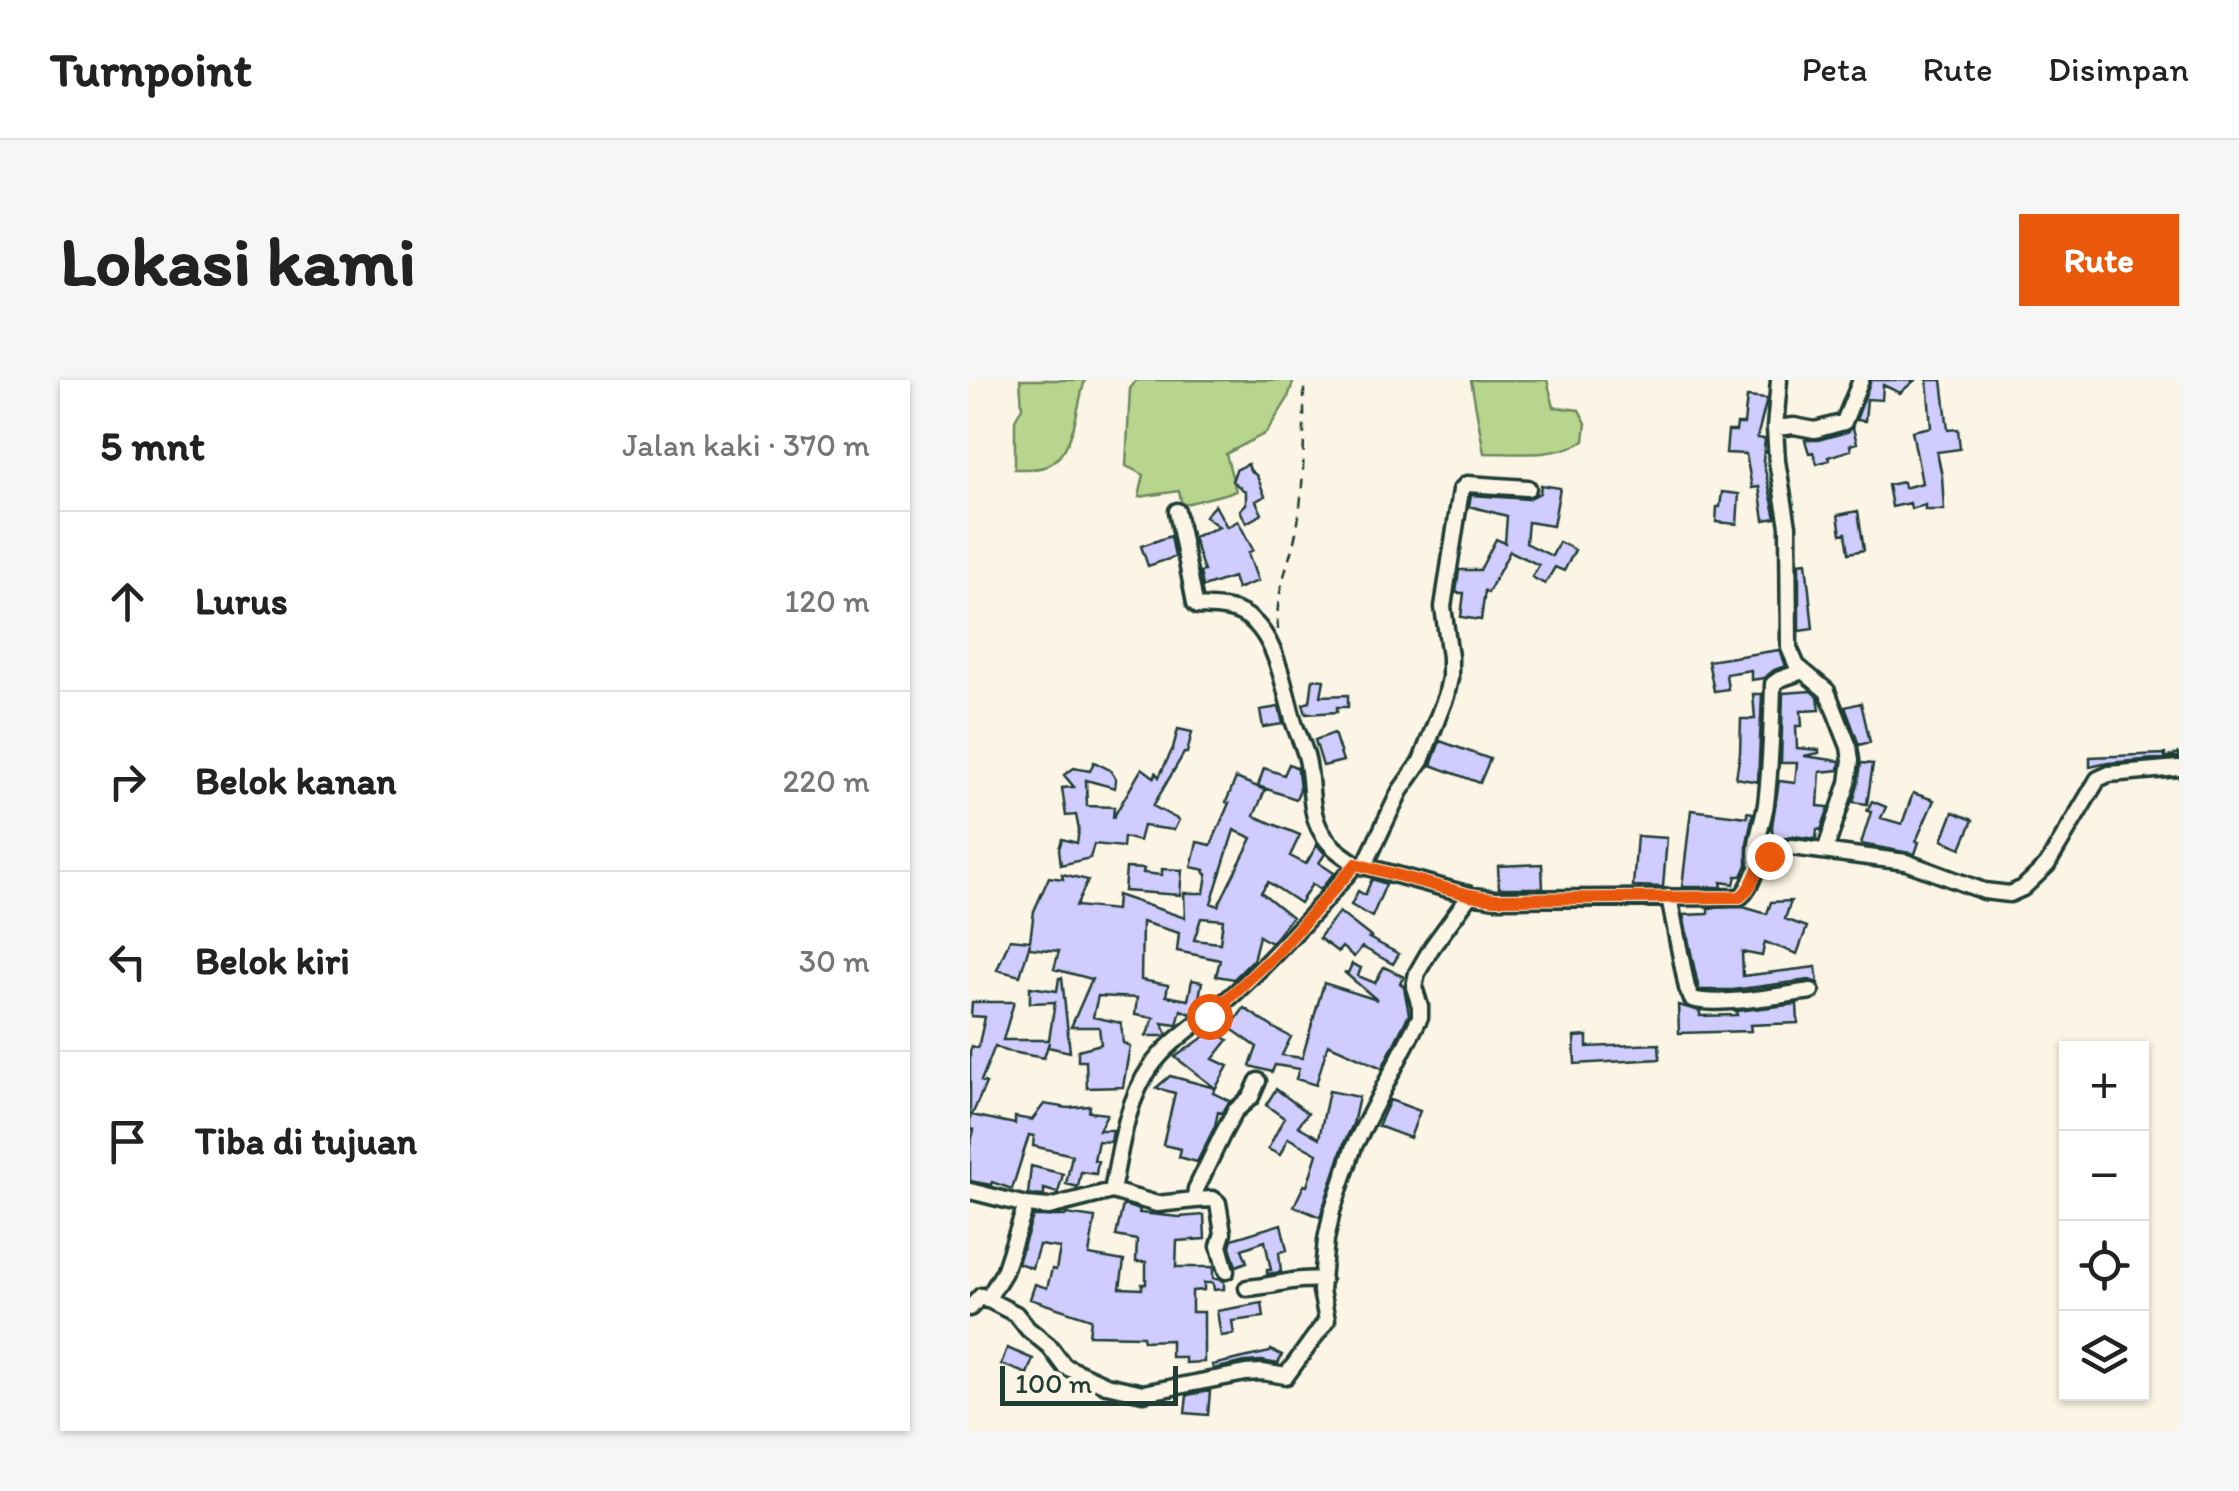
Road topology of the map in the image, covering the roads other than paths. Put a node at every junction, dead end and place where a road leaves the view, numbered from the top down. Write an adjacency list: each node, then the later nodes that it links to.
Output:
1 (1779, 380): 3 (street)
2 (1860, 380): 3 (street)
3 (1775, 428): 6 (street)
4 (1528, 488): 9 (street)
5 (1177, 511): 9 (street)
6 (1803, 672): 8 (street); 10 (street)
7 (2179, 768): 8 (street)
8 (1825, 850): 10 (street)
9 (1360, 865): 11 (street); 16 (street)
10 (1758, 867): 12 (street)
11 (1470, 895): 12 (street); 20 (street)
12 (1670, 896): 13 (street)
13 (1812, 992)
14 (1258, 1080): 17 (street)
15 (970, 1191): 18 (street)
16 (1112, 1191): 17 (street); 18 (street)
17 (1195, 1200): 19 (street)
18 (1026, 1205): 22 (street)
19 (1226, 1271)
20 (1323, 1280): 21 (street); 22 (street)
21 (1247, 1288)
22 (988, 1300): 23 (street)
23 (970, 1308)

